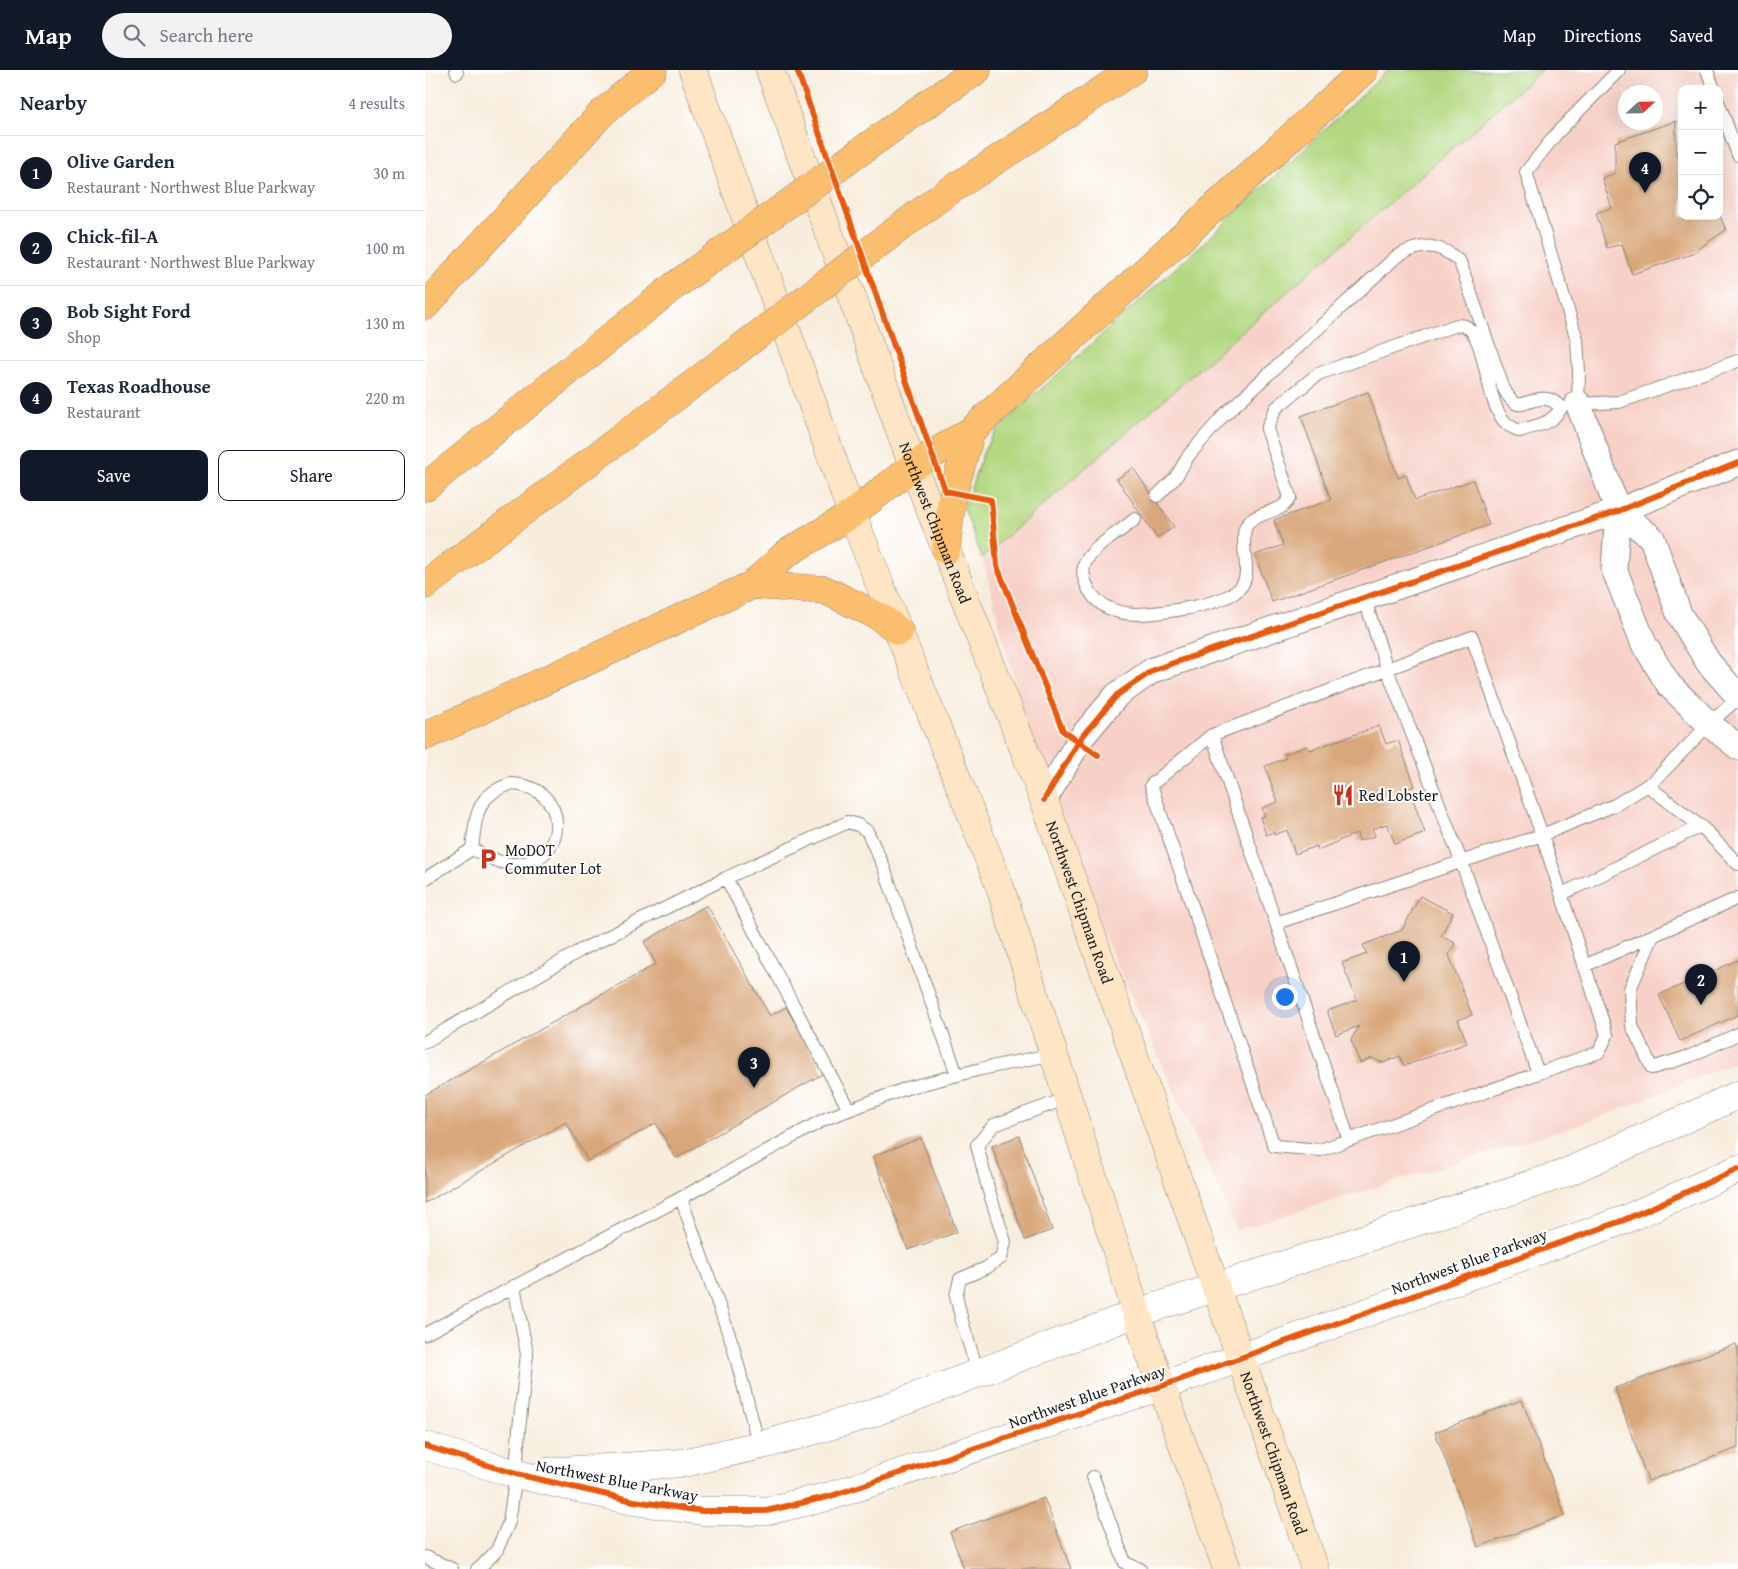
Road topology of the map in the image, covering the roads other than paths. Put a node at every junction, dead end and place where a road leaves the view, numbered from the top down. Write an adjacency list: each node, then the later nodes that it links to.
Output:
1 (653, 70): 9 (highway)
2 (693, 70): 22 (main road)
3 (770, 70): 18 (main road, Northwest Chipman Road)
4 (977, 70): 19 (highway, bridge)
5 (1133, 70): 25 (highway, bridge)
6 (1364, 70): 16 (highway)
7 (1619, 70): 15 (lane)
8 (1707, 70): 10 (lane)
9 (630, 81): 13 (highway)
10 (1712, 85)
11 (1723, 115): 12 (lane)
12 (1738, 155)
13 (425, 306)
14 (1738, 361): 15 (lane)
15 (1570, 405): 20 (lane); 21 (street); 23 (lane)
16 (971, 432): 18 (highway); 24 (highway)
17 (1738, 463): 21 (street)
18 (913, 466): 22 (highway); 24 (main road, Northwest Chipman Road)
19 (425, 487)
20 (1157, 496)
21 (1618, 511): 27 (street); 30 (street); 31 (street)
22 (852, 514): 26 (highway); 28 (main road)
23 (1135, 519)
24 (946, 550): 36 (main road, Northwest Chipman Road)
25 (425, 585)
26 (752, 585): 28 (highway); 32 (highway)
27 (1364, 597): 29 (lane); 36 (street)
28 (899, 631): 51 (main road)
29 (1387, 669): 33 (lane); 38 (lane); 40 (lane)
30 (1738, 697): 31 (lane)
31 (1709, 724): 34 (street); 35 (lane)
32 (425, 736)
33 (1212, 736): 46 (lane); 57 (lane)
34 (1738, 748)
35 (1647, 785): 37 (lane); 38 (lane)
36 (1044, 800): 61 (main road, Northwest Chipman Road)
37 (1701, 826): 41 (lane); 44 (lane)
38 (1543, 834): 40 (lane); 44 (lane)
39 (472, 849): 39 (lane); 43 (lane)
40 (1461, 862): 46 (lane); 52 (lane)
41 (1738, 864)
42 (727, 878): 50 (lane); 53 (lane); 56 (lane)
43 (425, 879)
44 (1562, 894): 48 (lane)
45 (1738, 898): 47 (lane)
46 (1276, 923): 57 (lane)
47 (1653, 936): 48 (lane); 49 (lane)
48 (1584, 966): 52 (lane)
49 (1738, 1034)
50 (425, 1042)
51 (1054, 1054): 53 (lane); 55 (main road)
52 (1538, 1073): 57 (lane)
53 (957, 1075): 56 (lane)
54 (1738, 1095): 61 (street, Northwest Blue Parkway)
55 (1068, 1098): 62 (main road); 65 (lane)
56 (849, 1110): 59 (lane)
57 (1349, 1140)
58 (1738, 1169): 64 (street, Northwest Blue Parkway)
59 (681, 1198): 60 (lane); 68 (lane)
60 (515, 1286): 63 (lane); 69 (lane)
61 (1215, 1287): 62 (street, Northwest Blue Parkway); 64 (main road, Northwest Chipman Road)
62 (1137, 1313): 65 (street, Northwest Blue Parkway); 66 (main road)
63 (425, 1334)
64 (1241, 1357): 66 (street, Northwest Blue Parkway); 76 (main road, Northwest Chipman Road)
65 (978, 1373): 68 (street, Northwest Blue Parkway)
66 (1162, 1386): 69 (street, Northwest Blue Parkway); 72 (main road)
67 (425, 1446): 69 (street, Northwest Blue Parkway)
68 (759, 1446): 69 (street, Northwest Blue Parkway)
69 (516, 1474): 73 (lane)
70 (1093, 1477): 75 (lane)
71 (425, 1557): 74 (lane)
72 (1221, 1567)
73 (480, 1568)
74 (452, 1569)
75 (1140, 1569)
76 (1315, 1569)

